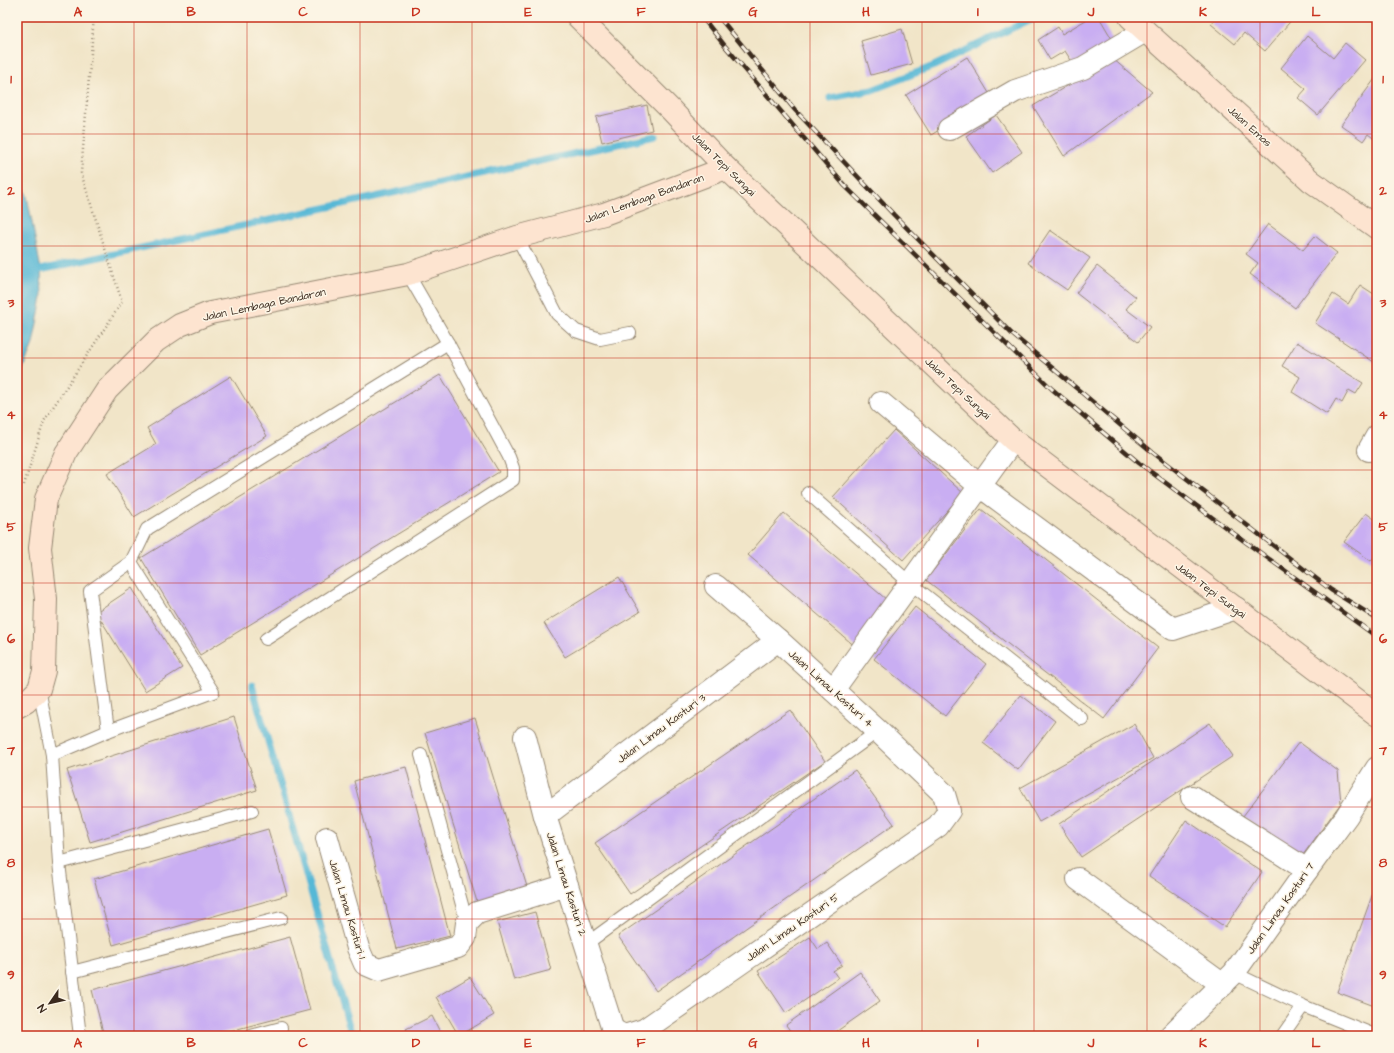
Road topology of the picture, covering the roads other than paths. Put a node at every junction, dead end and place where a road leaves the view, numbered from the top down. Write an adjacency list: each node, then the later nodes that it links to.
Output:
1 (578, 17): 4 (street, Jalan Tepi Sungai)
2 (1137, 24): 3 (street); 5 (street, Jalan Emas)
3 (949, 129)
4 (726, 168): 6 (street, Jalan Lembaga Bandaran); 11 (street, Jalan Tepi Sungai)
5 (1377, 228)
6 (517, 237): 7 (street, Jalan Lembaga Bandaran); 8 (lane)
7 (408, 274): 9 (lane); 20 (street, Jalan Lembaga Bandaran)
8 (630, 333)
9 (448, 343): 14 (lane); 18 (lane)
10 (881, 403): 12 (street)
11 (1013, 440): 12 (street); 17 (street, Jalan Tepi Sungai)
12 (980, 486): 15 (street); 17 (street)
13 (808, 493): 15 (lane)
14 (131, 562): 25 (lane); 25 (lane)
15 (910, 583): 21 (street); 24 (lane)
16 (716, 586): 19 (street, Jalan Limau Kasturi 4)
17 (1236, 608): 23 (street, Jalan Tepi Sungai)
18 (266, 639)
19 (778, 640): 21 (street, Jalan Limau Kasturi 4); 34 (street, Jalan Limau Kasturi 3)
20 (39, 689): 22 (street); 28 (lane)
21 (833, 690): 26 (street, Jalan Limau Kasturi 4)
22 (17, 707)
23 (1377, 715)
24 (1082, 719)
25 (108, 730): 28 (lane)
26 (878, 730): 31 (street, Jalan Limau Kasturi 4); 42 (lane)
27 (526, 737): 34 (street, Jalan Limau Kasturi 2)
28 (52, 755): 36 (lane)
29 (421, 755): 41 (lane)
30 (1377, 768): 37 (street, Jalan Limau Kasturi 7)
31 (944, 794): 47 (street, Jalan Limau Kasturi 5)
32 (1192, 797): 37 (street)
33 (252, 811): 36 (lane)
34 (545, 816): 39 (street, Jalan Limau Kasturi 2)
35 (327, 838): 41 (street, Jalan Limau Kasturi 1)
36 (59, 863): 43 (lane)
37 (1307, 870): 44 (street, Jalan Limau Kasturi 7)
38 (1078, 879): 44 (street)
39 (567, 885): 41 (street); 42 (street, Jalan Limau Kasturi 2)
40 (281, 918): 43 (lane)
41 (467, 923)
42 (586, 944): 47 (street, Jalan Limau Kasturi 2)
43 (72, 972): 48 (lane)
44 (1229, 979): 45 (lane); 50 (street, Jalan Limau Kasturi 7)
45 (1303, 1006): 51 (lane); 52 (lane)
46 (281, 1028): 49 (lane)
47 (613, 1030)
48 (80, 1036)
49 (252, 1036)
50 (1170, 1036)
51 (1282, 1036)
52 (1377, 1036)

